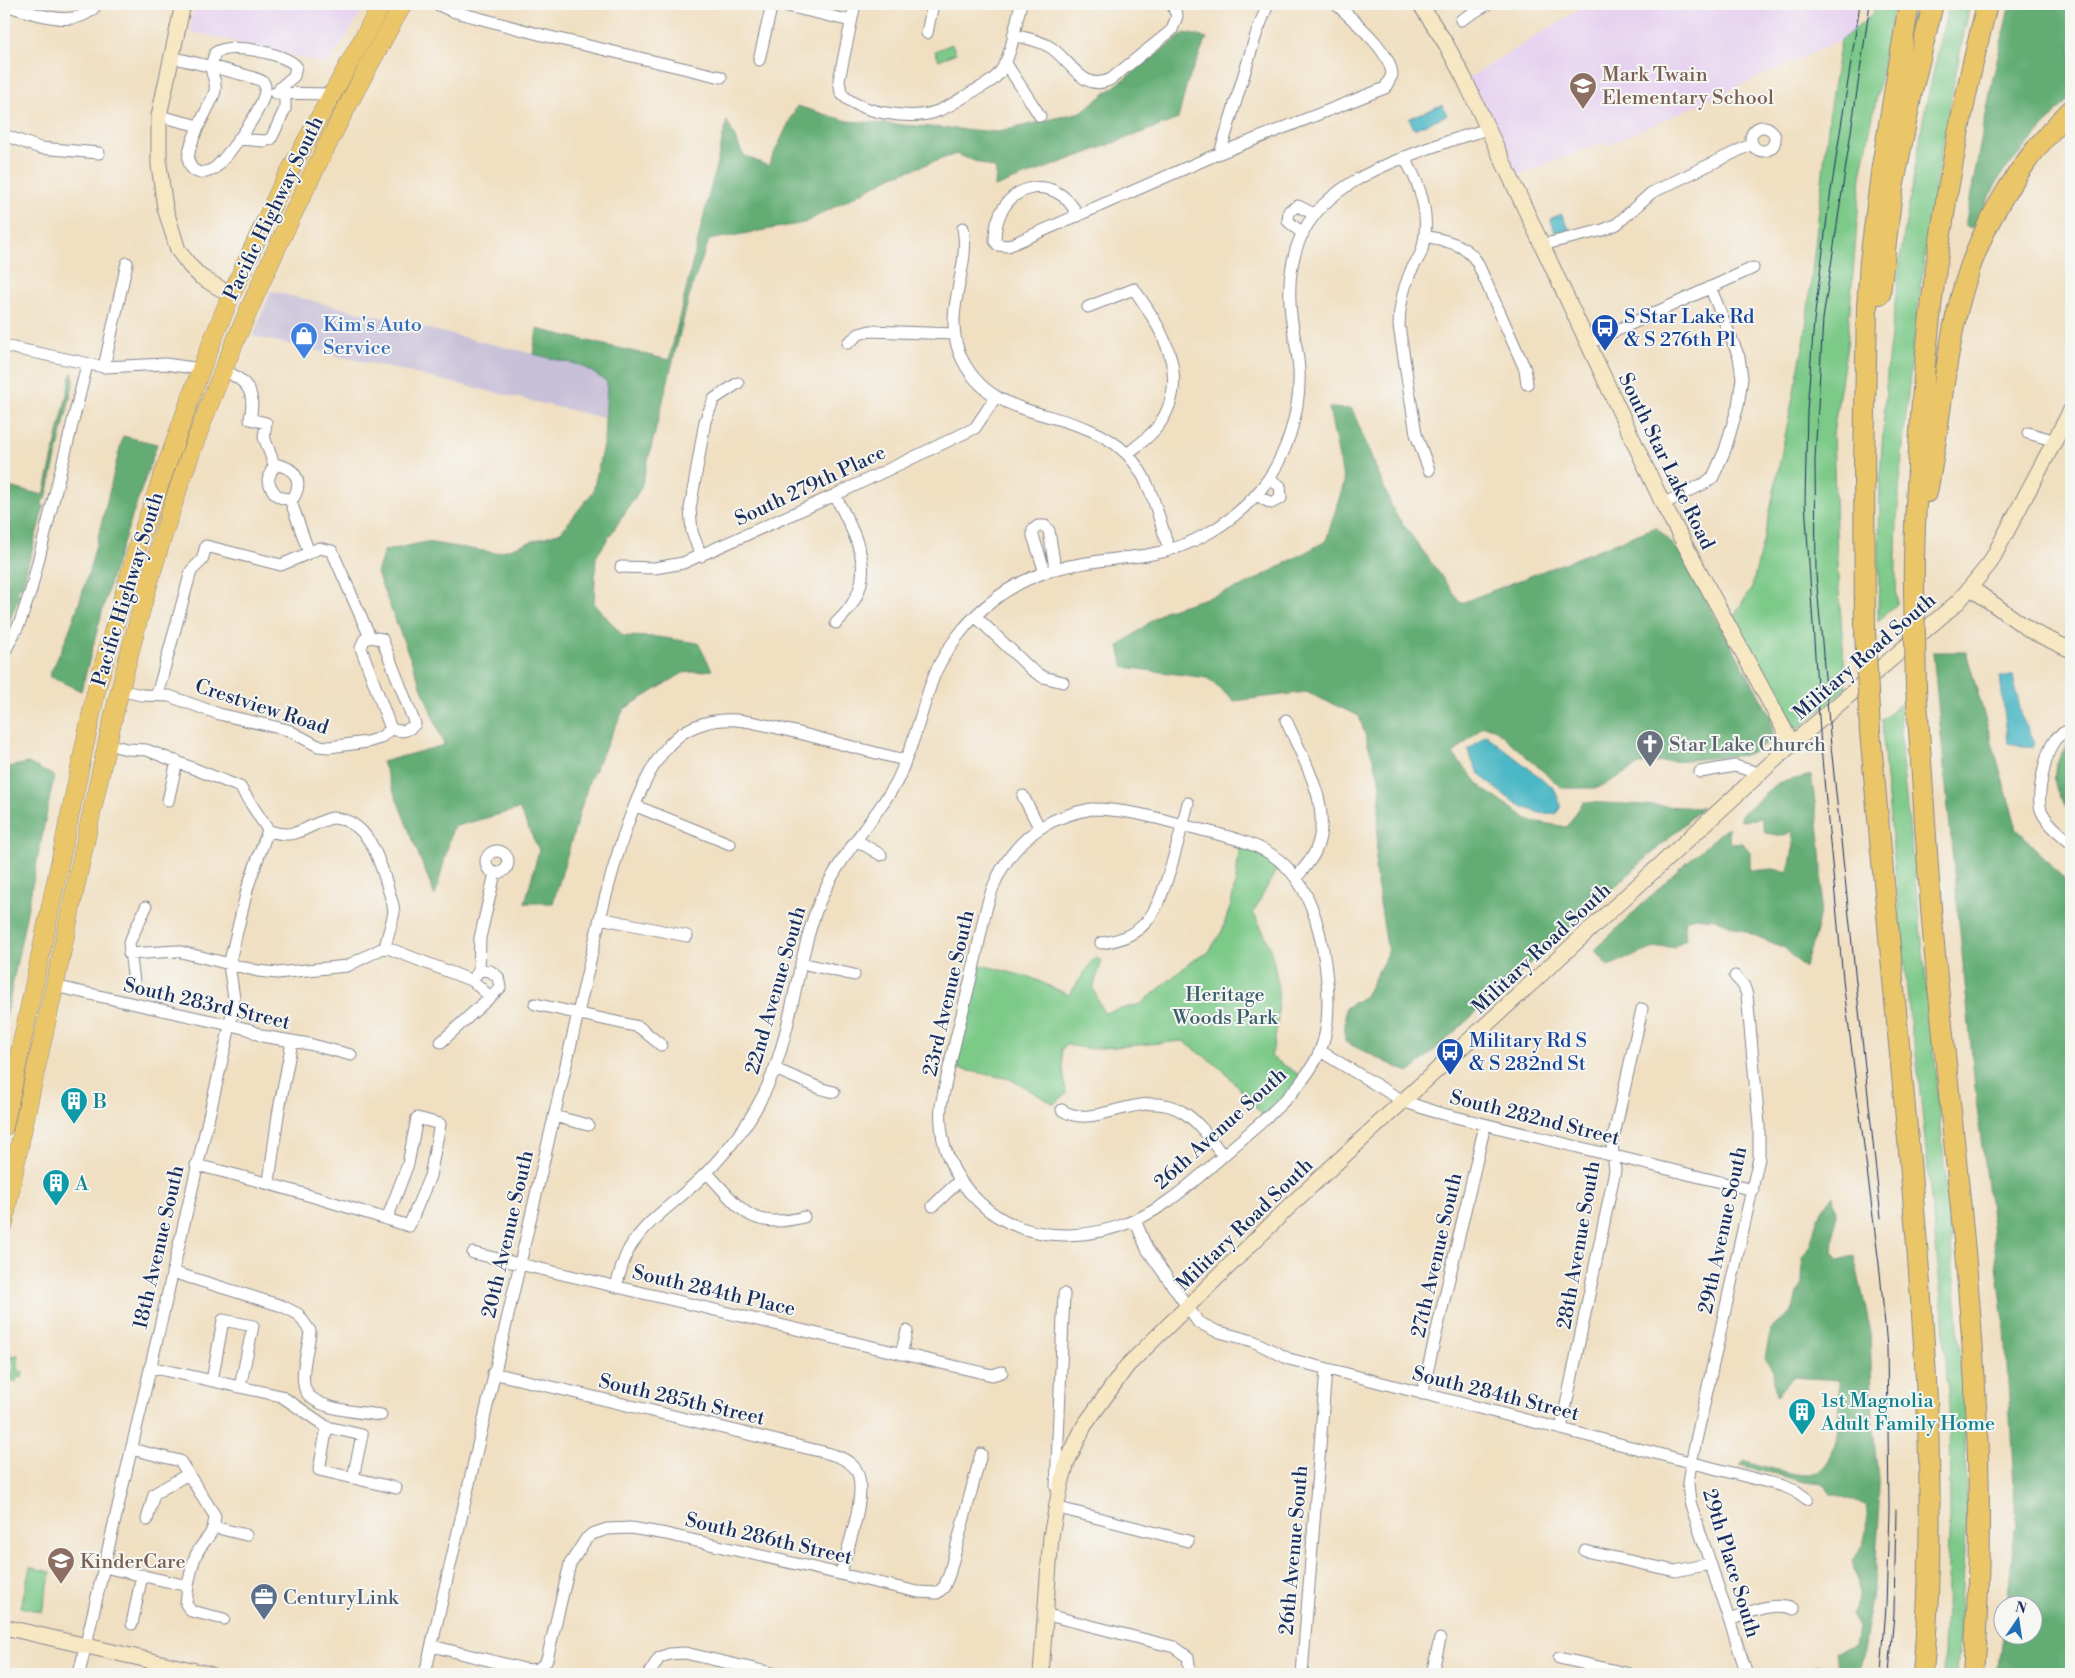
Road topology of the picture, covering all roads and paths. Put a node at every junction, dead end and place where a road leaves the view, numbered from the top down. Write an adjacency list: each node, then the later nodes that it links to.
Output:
1 (98, 4): 19 (street)
2 (183, 4): 24 (main road)
3 (382, 4): 32 (main road, Pacific Highway South)
4 (404, 4): 63 (main road, Pacific Highway South)
5 (437, 4): 29 (street)
6 (772, 4): 25 (street)
7 (779, 4): 21 (street)
8 (855, 4): 21 (street)
9 (933, 4): 22 (street)
10 (1021, 4): 23 (street)
11 (1172, 4): 23 (street)
12 (1268, 4): 43 (street)
13 (1336, 4): 43 (street)
14 (1420, 4): 38 (main road, South Star Lake Road)
15 (1488, 4): 20 (street)
16 (1909, 4): 68 (highway)
17 (1933, 4): 68 (highway)
18 (1987, 4): 83 (highway)
19 (4, 5)
20 (1461, 20)
21 (851, 21): 26 (street)
22 (927, 33)
23 (1013, 35): 26 (street)
24 (171, 57): 27 (street); 35 (main road)
25 (759, 60)
26 (1005, 62): 36 (street)
27 (211, 68): 28 (street); 31 (street); 33 (street)
28 (229, 72): 30 (street); 33 (street)
29 (721, 77)
30 (266, 93): 31 (street); 40 (street)
31 (282, 93): 32 (street); 40 (street)
32 (330, 94): 54 (main road, Pacific Highway South)
33 (214, 96): 37 (street)
34 (2071, 110): 83 (highway)
35 (159, 116): 37 (street); 54 (main road)
36 (1040, 116)
37 (199, 126): 40 (street)
38 (1488, 129): 44 (street, 22nd Avenue South); 50 (main road, South Star Lake Road)
39 (4, 135): 42 (street)
40 (238, 139)
41 (1752, 144): 50 (street)
42 (99, 153)
43 (1220, 153): 46 (street)
44 (1404, 157): 45 (street, 22nd Avenue South); 49 (street)
45 (1314, 214): 48 (street, 22nd Avenue South); 48 (street)
46 (1078, 216): 46 (street)
47 (962, 228): 56 (street)
48 (1303, 234): 74 (street, 22nd Avenue South)
49 (1425, 236): 65 (street); 73 (street)
50 (1541, 245): 58 (main road, South Star Lake Road)
51 (126, 263): 61 (street)
52 (1753, 268): 53 (street)
53 (1710, 287): 58 (street); 79 (street)
54 (231, 296): 62 (main road, Pacific Highway South); 78 (main road)
55 (1088, 307): 71 (street)
56 (955, 334): 57 (street); 66 (street)
57 (848, 343)
58 (1587, 344): 79 (main road, South Star Lake Road)
59 (4, 346): 60 (street)
60 (87, 365): 61 (street); 91 (street)
61 (104, 367): 62 (street)
62 (201, 369): 85 (main road, Pacific Highway South)
63 (223, 370): 72 (street); 78 (main road, Pacific Highway South)
64 (738, 383): 82 (street)
65 (1527, 384)
66 (995, 398): 71 (street); 76 (street, South 279th Place)
67 (2071, 410): 70 (main road, Military Road South)
68 (1866, 425): 219 (highway, bridge)
69 (2028, 432): 70 (street)
70 (2056, 440): 86 (main road, Military Road South)
71 (1127, 454): 80 (street)
72 (275, 467): 77 (street); 77 (street)
73 (1429, 470)
74 (1268, 479): 75 (street, 22nd Avenue South); 75 (street)
75 (1256, 495): 80 (street, 22nd Avenue South)
76 (835, 496): 82 (street, South 279th Place); 88 (street)
77 (290, 499): 81 (street)
78 (174, 502): 93 (main road, Pacific Highway South)
79 (1663, 504): 99 (main road, South Star Lake Road)
80 (1169, 549): 87 (street, 22nd Avenue South)
81 (309, 553): 89 (street, Crestview Road); 94 (street)
82 (701, 556): 84 (street, South 279th Place)
83 (1914, 561): 220 (highway, bridge)
84 (621, 566)
85 (129, 574): 93 (main road); 118 (main road, Pacific Highway South)
86 (1971, 588): 90 (main road); 99 (main road, Military Road South)
87 (975, 616): 92 (street); 100 (street, 22nd Avenue South)
88 (836, 623)
89 (370, 637): 96 (street); 96 (street, Crestview Road)
90 (2071, 650)
91 (4, 653)
92 (1063, 682)
93 (118, 690): 94 (street, Crestview Road); 98 (main road, Pacific Highway South)
94 (157, 695): 96 (street, Crestview Road)
95 (1286, 720): 116 (street)
96 (391, 729)
97 (2068, 731): 112 (street)
98 (106, 744): 101 (street); 131 (main road, Pacific Highway South)
99 (1792, 744): 103 (main road, Military Road South)
100 (905, 760): 107 (street, 20th Avenue South); 111 (street, 22nd Avenue South)
101 (177, 761): 105 (street); 110 (street)
102 (1700, 772): 103 (street)
103 (1762, 774): 144 (main road, Military Road South)
104 (1023, 796): 109 (street)
105 (168, 801)
106 (1188, 803): 108 (street)
107 (636, 806): 113 (street); 119 (street, 20th Avenue South)
108 (1183, 825): 109 (street, 23rd Avenue South); 116 (street, 23rd Avenue South); 121 (street)
109 (1039, 827): 154 (street, 23rd Avenue South)
110 (268, 830): 122 (street); 125 (street, 18th Avenue South)
111 (856, 840): 114 (street); 124 (street, 22nd Avenue South)
112 (2071, 843)
113 (730, 844)
114 (881, 855)
115 (495, 873): 126 (street)
116 (1297, 877): 140 (street, 26th Avenue South)
117 (146, 907): 123 (street)
118 (49, 913): 131 (main road); 149 (main road, Pacific Highway South)
119 (600, 918): 120 (street); 135 (street, 20th Avenue South)
120 (687, 936)
121 (1101, 943)
122 (385, 946): 125 (street); 129 (street)
123 (129, 954): 125 (street); 130 (street)
124 (800, 962): 127 (street); 142 (street, 22nd Avenue South)
125 (229, 965): 136 (street, 18th Avenue South)
126 (479, 970): 129 (street); 132 (street)
127 (854, 975)
128 (1735, 976): 156 (street, 29th Avenue South)
129 (473, 981): 132 (street)
130 (134, 982)
131 (54, 986): 136 (street, South 283rd Street); 161 (main road, Pacific Highway South)
132 (489, 996): 138 (street)
133 (535, 1004): 135 (street)
134 (1642, 1009): 151 (street, 28th Avenue South)
135 (577, 1013): 139 (street); 146 (street, 20th Avenue South)
136 (230, 1026): 137 (street, South 283rd Street); 152 (street, 18th Avenue South)
137 (292, 1042): 141 (street, South 283rd Street); 155 (street)
138 (441, 1042)
139 (661, 1044)
140 (1320, 1051): 144 (street, South 282nd Street); 150 (street, 26th Avenue South)
141 (351, 1055)
142 (775, 1069): 143 (street); 153 (street, 22nd Avenue South)
143 (834, 1092)
144 (1403, 1101): 148 (street, South 282nd Street); 167 (main road, Military Road South)
145 (1062, 1110): 150 (street)
146 (554, 1116): 147 (street); 163 (street, 20th Avenue South)
147 (588, 1125)
148 (1485, 1126): 151 (street, South 282nd Street); 176 (street, 27th Avenue South)
149 (4, 1127)
150 (1222, 1156): 160 (street, 26th Avenue South)
151 (1614, 1156): 156 (street, South 282nd Street); 179 (street, 28th Avenue South)
152 (196, 1165): 155 (street); 164 (street, 18th Avenue South)
153 (707, 1173): 158 (street); 165 (street, 22nd Avenue South)
154 (959, 1181): 157 (street); 160 (street)
155 (269, 1182): 159 (street)
156 (1753, 1190): 182 (street, 29th Avenue South)
157 (933, 1206)
158 (804, 1217)
159 (387, 1219): 159 (street)
160 (1135, 1220): 167 (street)
161 (4, 1224)
162 (473, 1253): 163 (street, South 284th Place)
163 (518, 1264): 165 (street, South 284th Place); 173 (street, 20th Avenue South)
164 (172, 1272): 170 (street, 18th Avenue South); 177 (street)
165 (616, 1286): 169 (street, South 284th Place)
166 (1064, 1294): 187 (street)
167 (1187, 1306): 171 (street, South 284th Street); 187 (main road, Military Road South)
168 (907, 1331): 169 (street)
169 (901, 1354): 172 (street, South 284th Place)
170 (150, 1367): 174 (street); 180 (street, 18th Avenue South)
171 (1326, 1370): 176 (street, South 284th Street); 215 (street, 26th Avenue South)
172 (1002, 1372)
173 (493, 1373): 195 (street, South 285th Street); 206 (street, 20th Avenue South)
174 (212, 1381): 175 (street); 175 (street)
175 (240, 1387): 178 (street)
176 (1422, 1394): 179 (street, South 284th Street)
177 (381, 1415)
178 (327, 1427): 184 (street); 184 (street)
179 (1561, 1429): 182 (street, South 284th Street)
180 (131, 1449): 183 (street); 194 (street, 18th Avenue South)
181 (981, 1454): 195 (street, South 286th Street)
182 (1690, 1462): 186 (street, South 284th Street); 193 (street, 29th Place South)
183 (188, 1474): 188 (street); 189 (street)
184 (353, 1478): 185 (street)
185 (396, 1488)
186 (1807, 1499)
187 (1055, 1507): 191 (street); 199 (main road, Military Road South)
188 (147, 1520)
189 (214, 1526): 190 (street); 197 (street)
190 (246, 1535)
191 (1188, 1540)
192 (1585, 1551): 193 (street)
193 (1710, 1564): 201 (street, 29th Place South)
194 (104, 1566): 196 (street); 205 (street, 18th Avenue South)
195 (842, 1573): 206 (street, South 286th Street)
196 (142, 1574): 197 (street); 202 (street)
197 (188, 1586): 200 (street)
198 (1794, 1609): 201 (street)
199 (1044, 1614): 213 (main road, Military Road South); 214 (street)
200 (224, 1619)
201 (1730, 1620): 218 (street, 29th Place South)
202 (132, 1624)
203 (4, 1626): 205 (main road)
204 (1440, 1639): 216 (street)
205 (84, 1646): 208 (street, 18th Avenue South); 209 (main road)
206 (432, 1646): 210 (street, 20th Avenue South)
207 (1559, 1658): 217 (street)
208 (79, 1674)
209 (209, 1674)
210 (425, 1674)
211 (648, 1674): 212 (street)
212 (776, 1674)
213 (1041, 1674)
214 (1190, 1674)
215 (1302, 1674)
216 (1432, 1674)
217 (1630, 1674)
218 (1747, 1674)
219 (1923, 1674)
220 (1973, 1674)

